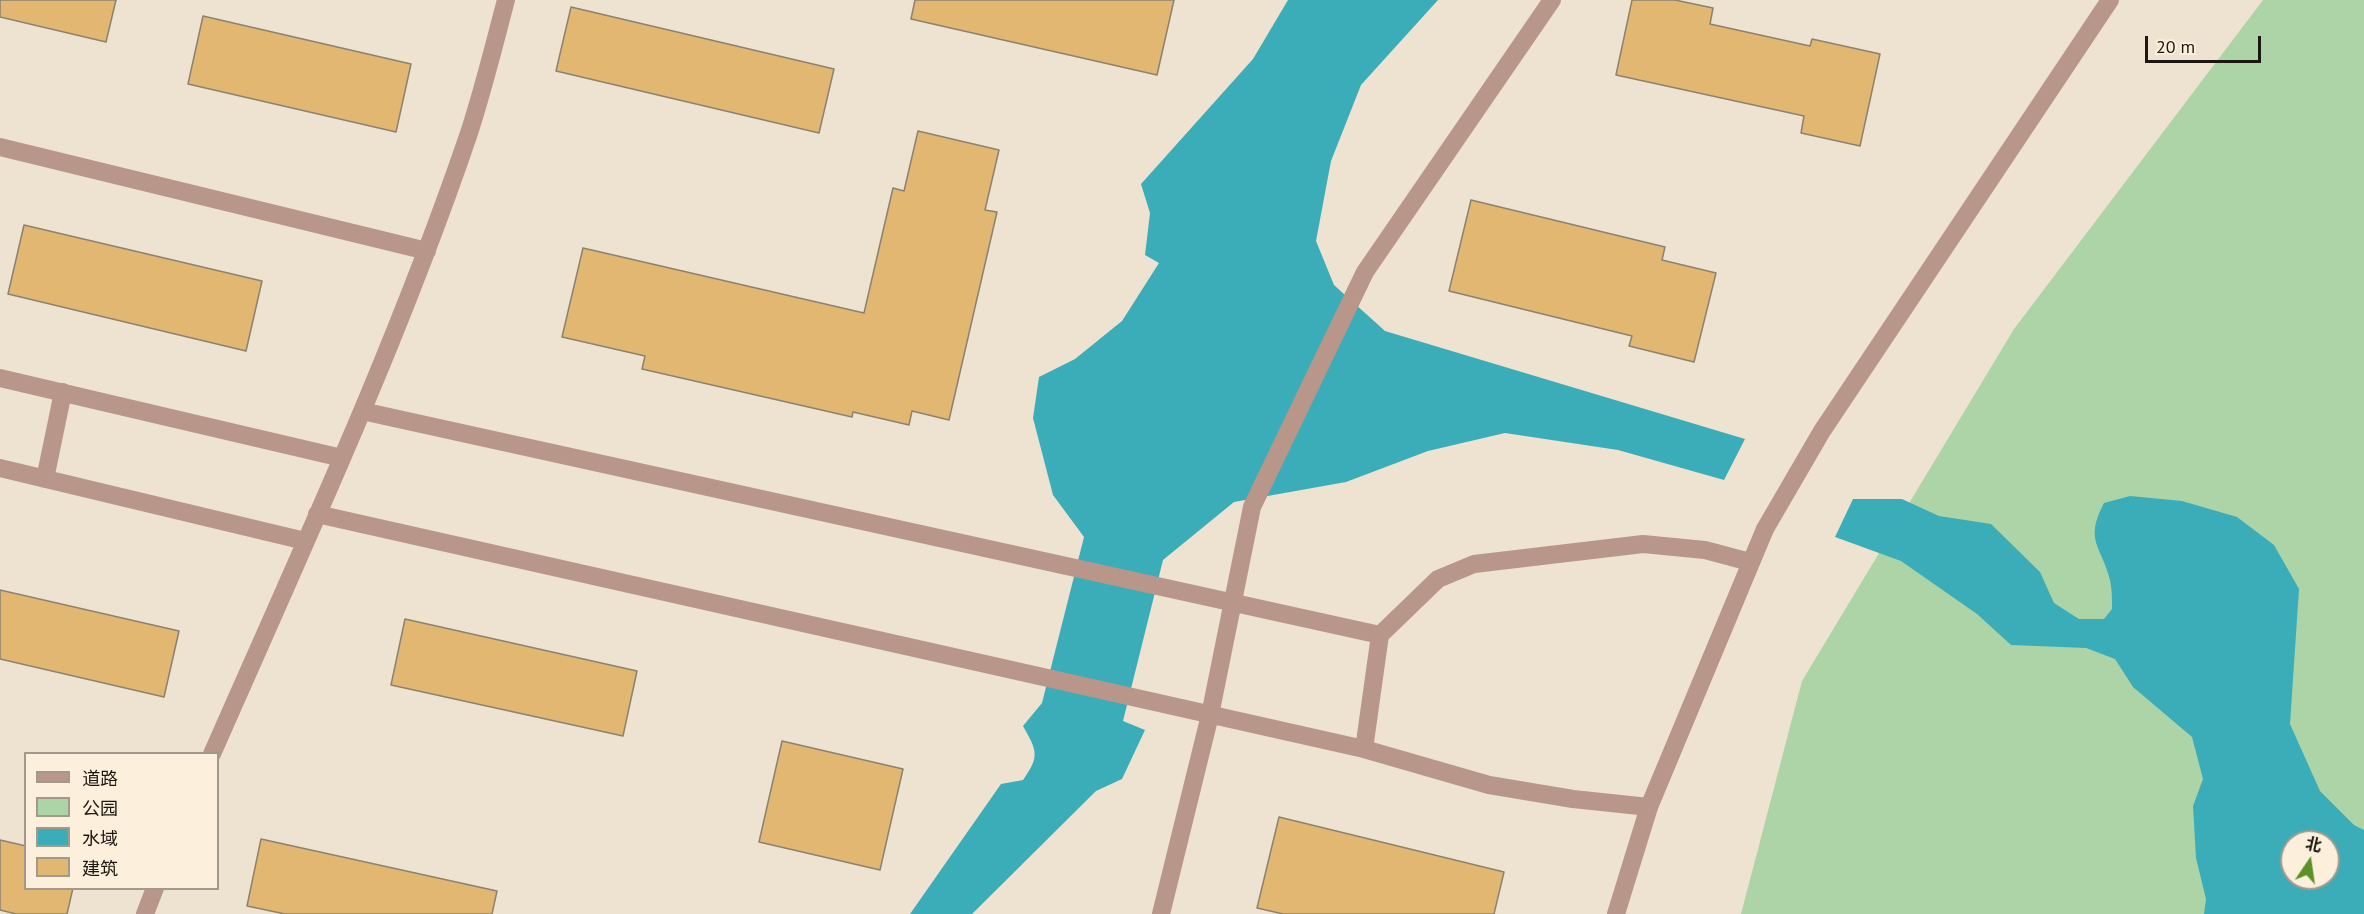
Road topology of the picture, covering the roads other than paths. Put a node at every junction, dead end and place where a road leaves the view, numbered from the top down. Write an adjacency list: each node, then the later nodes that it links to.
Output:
1 (506, 0): 5 (street)
2 (1552, 0): 15 (street)
3 (2110, 0): 14 (street)
4 (0, 147): 5 (street)
5 (427, 250): 8 (street)
6 (0, 378): 7 (street)
7 (63, 392): 9 (street); 11 (street)
8 (362, 411): 9 (street); 15 (street)
9 (342, 458): 12 (street)
10 (0, 468): 11 (street)
11 (45, 479): 13 (street)
12 (317, 514): 13 (street); 17 (street)
13 (305, 541): 19 (street)
14 (1750, 562): 16 (street); 20 (street)
15 (1231, 604): 16 (street); 17 (street)
16 (1380, 635): 18 (street)
17 (1210, 715): 18 (street); 23 (street)
18 (1364, 749): 20 (street)
19 (212, 752)
20 (1649, 807): 24 (street)
21 (154, 890): 22 (street)
22 (145, 914)
23 (1161, 914)
24 (1616, 914)

